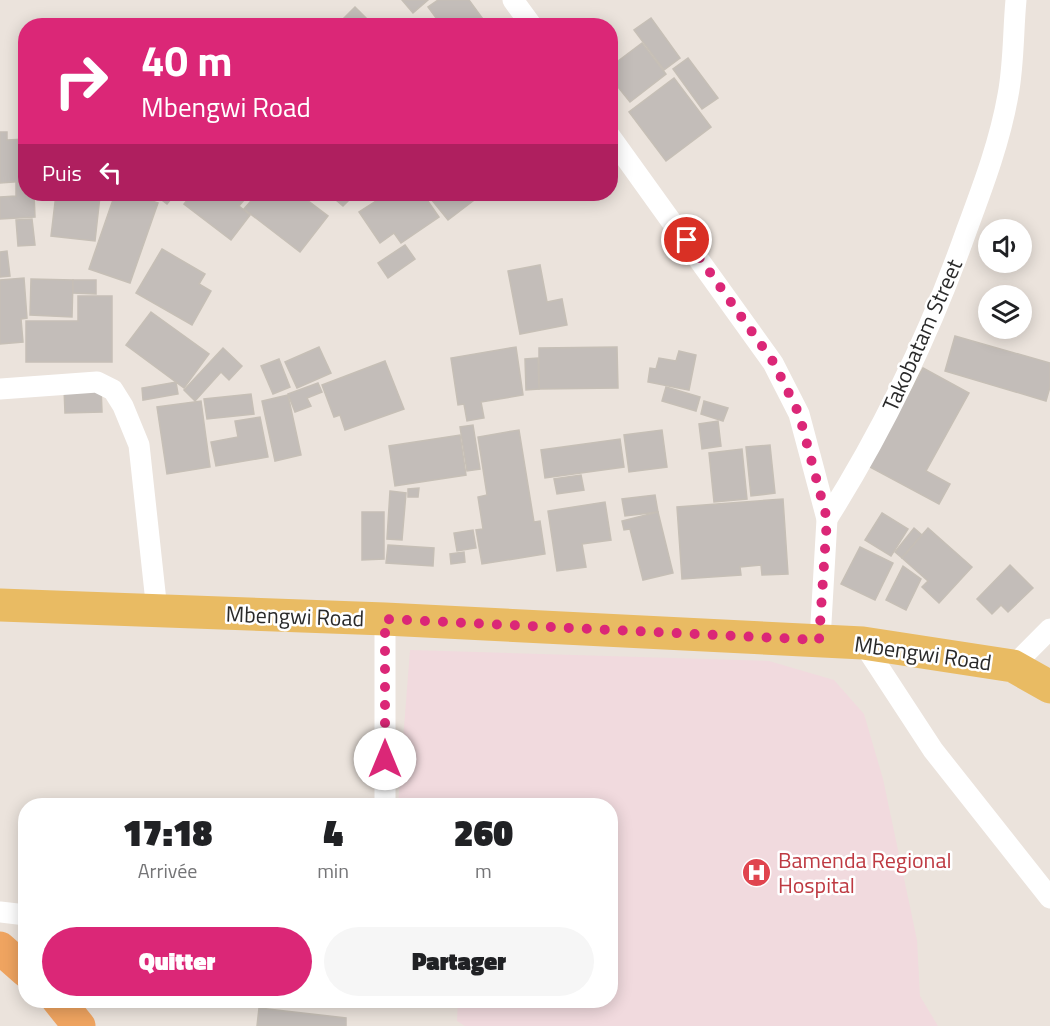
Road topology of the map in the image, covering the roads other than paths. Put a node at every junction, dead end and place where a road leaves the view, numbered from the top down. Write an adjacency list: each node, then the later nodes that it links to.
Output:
1 (513, 0): 3 (street)
2 (1016, 0): 6 (street, Takobatam Street)
3 (526, 18)
4 (618, 147): 6 (street)
5 (0, 389): 8 (street)
6 (827, 519): 11 (street)
7 (0, 605): 8 (main road, Mbengwi Road)
8 (157, 611): 9 (main road, Mbengwi Road)
9 (385, 619): 11 (main road, Mbengwi Road); 15 (street)
10 (1050, 629): 13 (street)
11 (819, 640): 12 (main road, Mbengwi Road)
12 (863, 643): 13 (main road, Mbengwi Road); 16 (street)
13 (1013, 666): 14 (main road, Mbengwi Road)
14 (1050, 687)
15 (385, 798)
16 (1050, 898)
17 (0, 912): 18 (street)
18 (18, 914)
19 (0, 948): 20 (highway)
20 (18, 964)
21 (64, 1008): 22 (highway)
22 (79, 1026)

